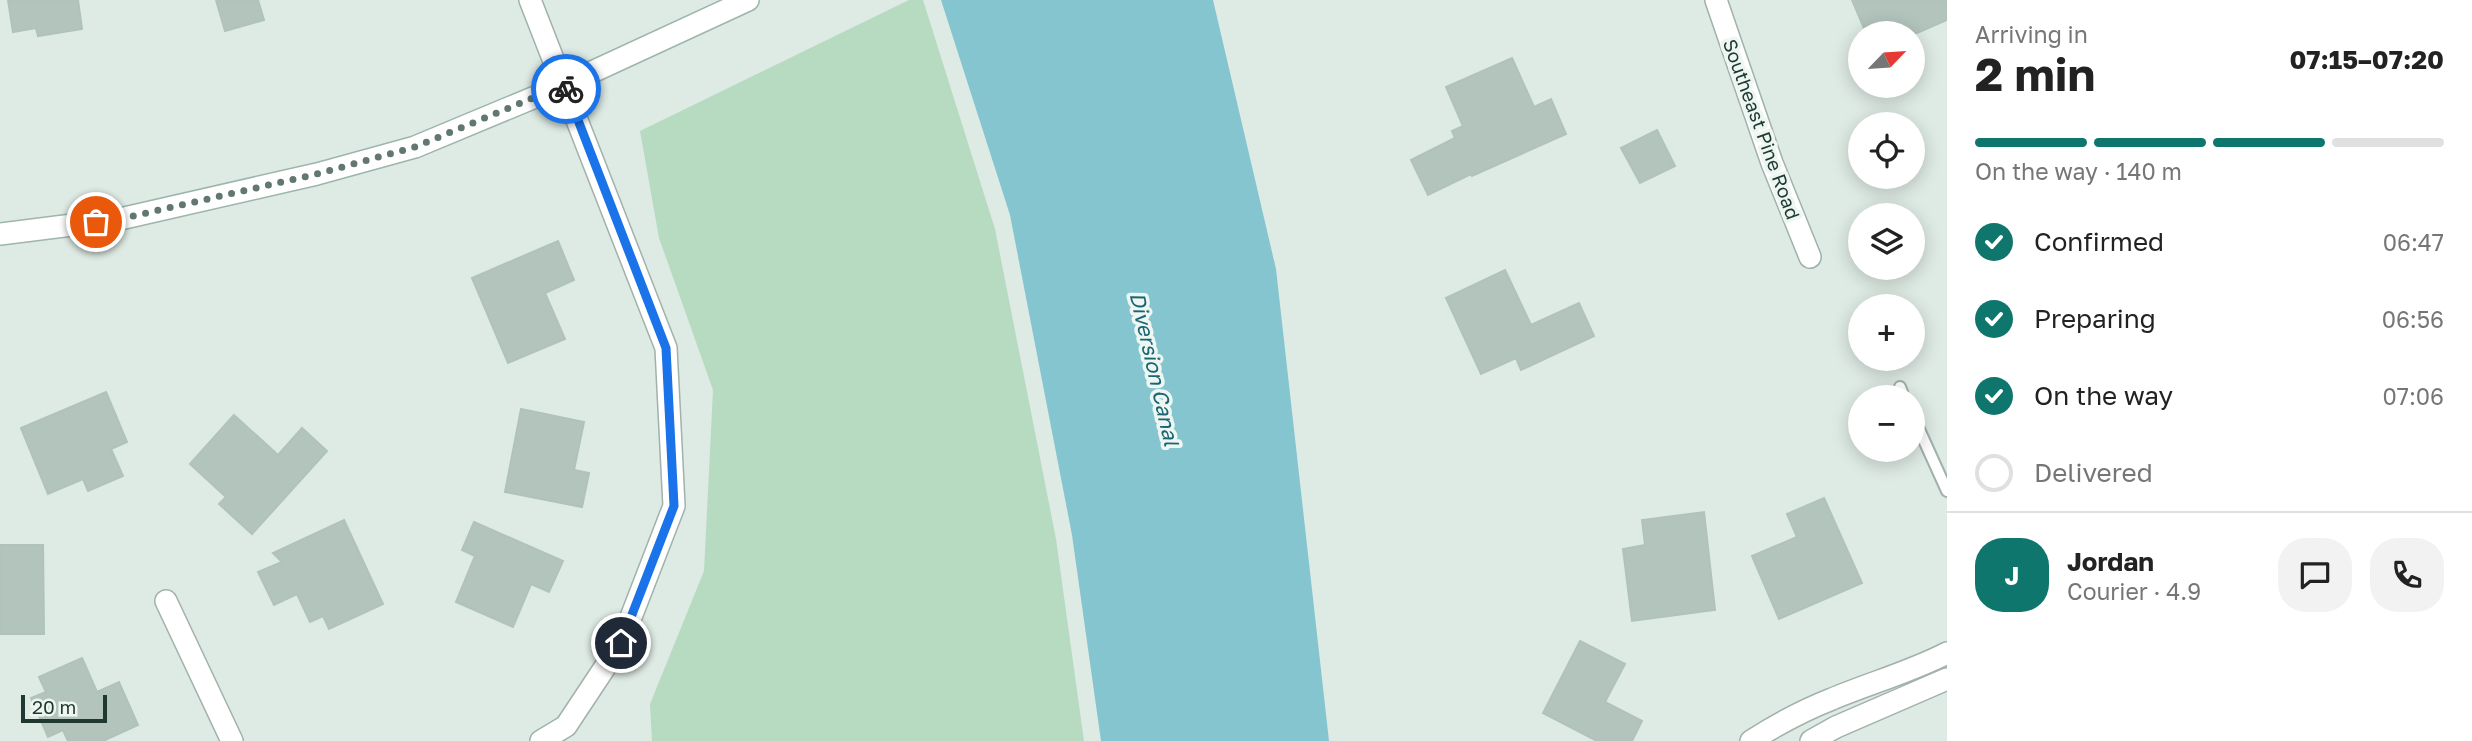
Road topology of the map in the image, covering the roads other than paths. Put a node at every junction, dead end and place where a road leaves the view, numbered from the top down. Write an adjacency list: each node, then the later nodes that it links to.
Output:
1 (530, 0): 4 (street)
2 (748, 0): 4 (street)
3 (1716, 0): 6 (street, Southeast Pine Road)
4 (564, 85): 5 (street); 15 (street)
5 (0, 234)
6 (1810, 257)
7 (1925, 442): 8 (lane)
8 (1947, 491)
9 (166, 601): 14 (street)
10 (1947, 653): 12 (street)
11 (1947, 679): 13 (street)
12 (1878, 682): 13 (street); 16 (street)
13 (1888, 704): 17 (street)
14 (232, 741)
15 (541, 741)
16 (1751, 741)
17 (1811, 741)

